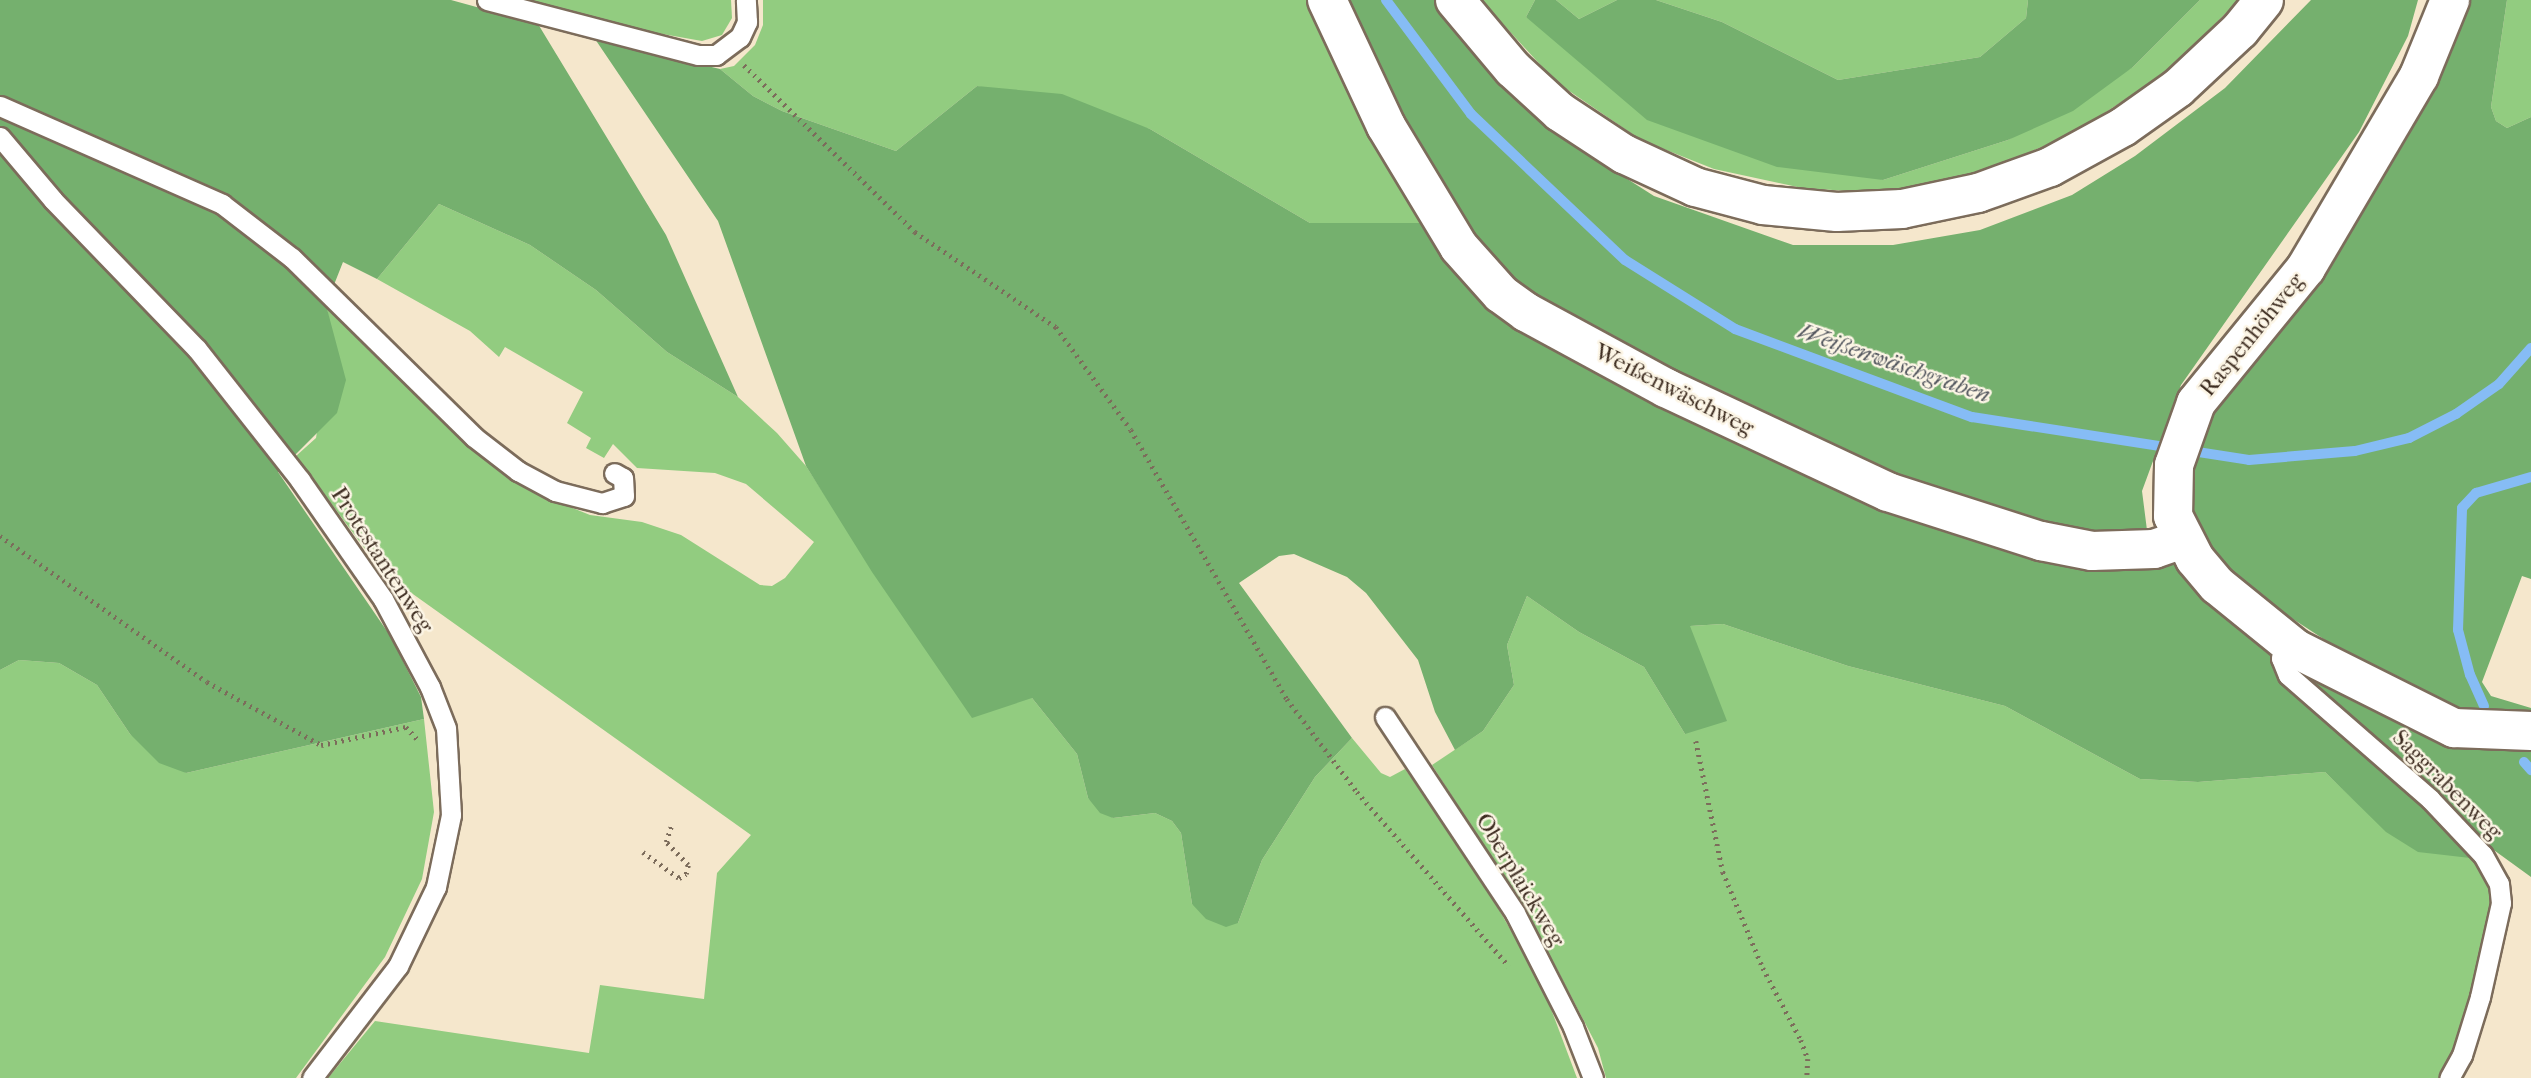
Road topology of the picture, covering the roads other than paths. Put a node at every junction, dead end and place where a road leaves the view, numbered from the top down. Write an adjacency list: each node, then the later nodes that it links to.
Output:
1 (486, 0): 2 (lane)
2 (746, 0)
3 (1327, 0): 10 (street, Weißenwäschweg)
4 (1455, 0): 5 (street)
5 (2263, 0)
6 (2451, 0): 10 (street, Raspenhöhweg)
7 (0, 106): 9 (lane)
8 (0, 137): 14 (lane, Protestantenweg)
9 (614, 473)
10 (2183, 539): 11 (street, Raspenhöhweg)
11 (2286, 642): 13 (street, Raspenhöhweg); 16 (lane, Saggrabenweg)
12 (1385, 717): 15 (lane, Oberplaickweg)
13 (2531, 731)
14 (312, 1078)
15 (1593, 1078)
16 (2449, 1078)

